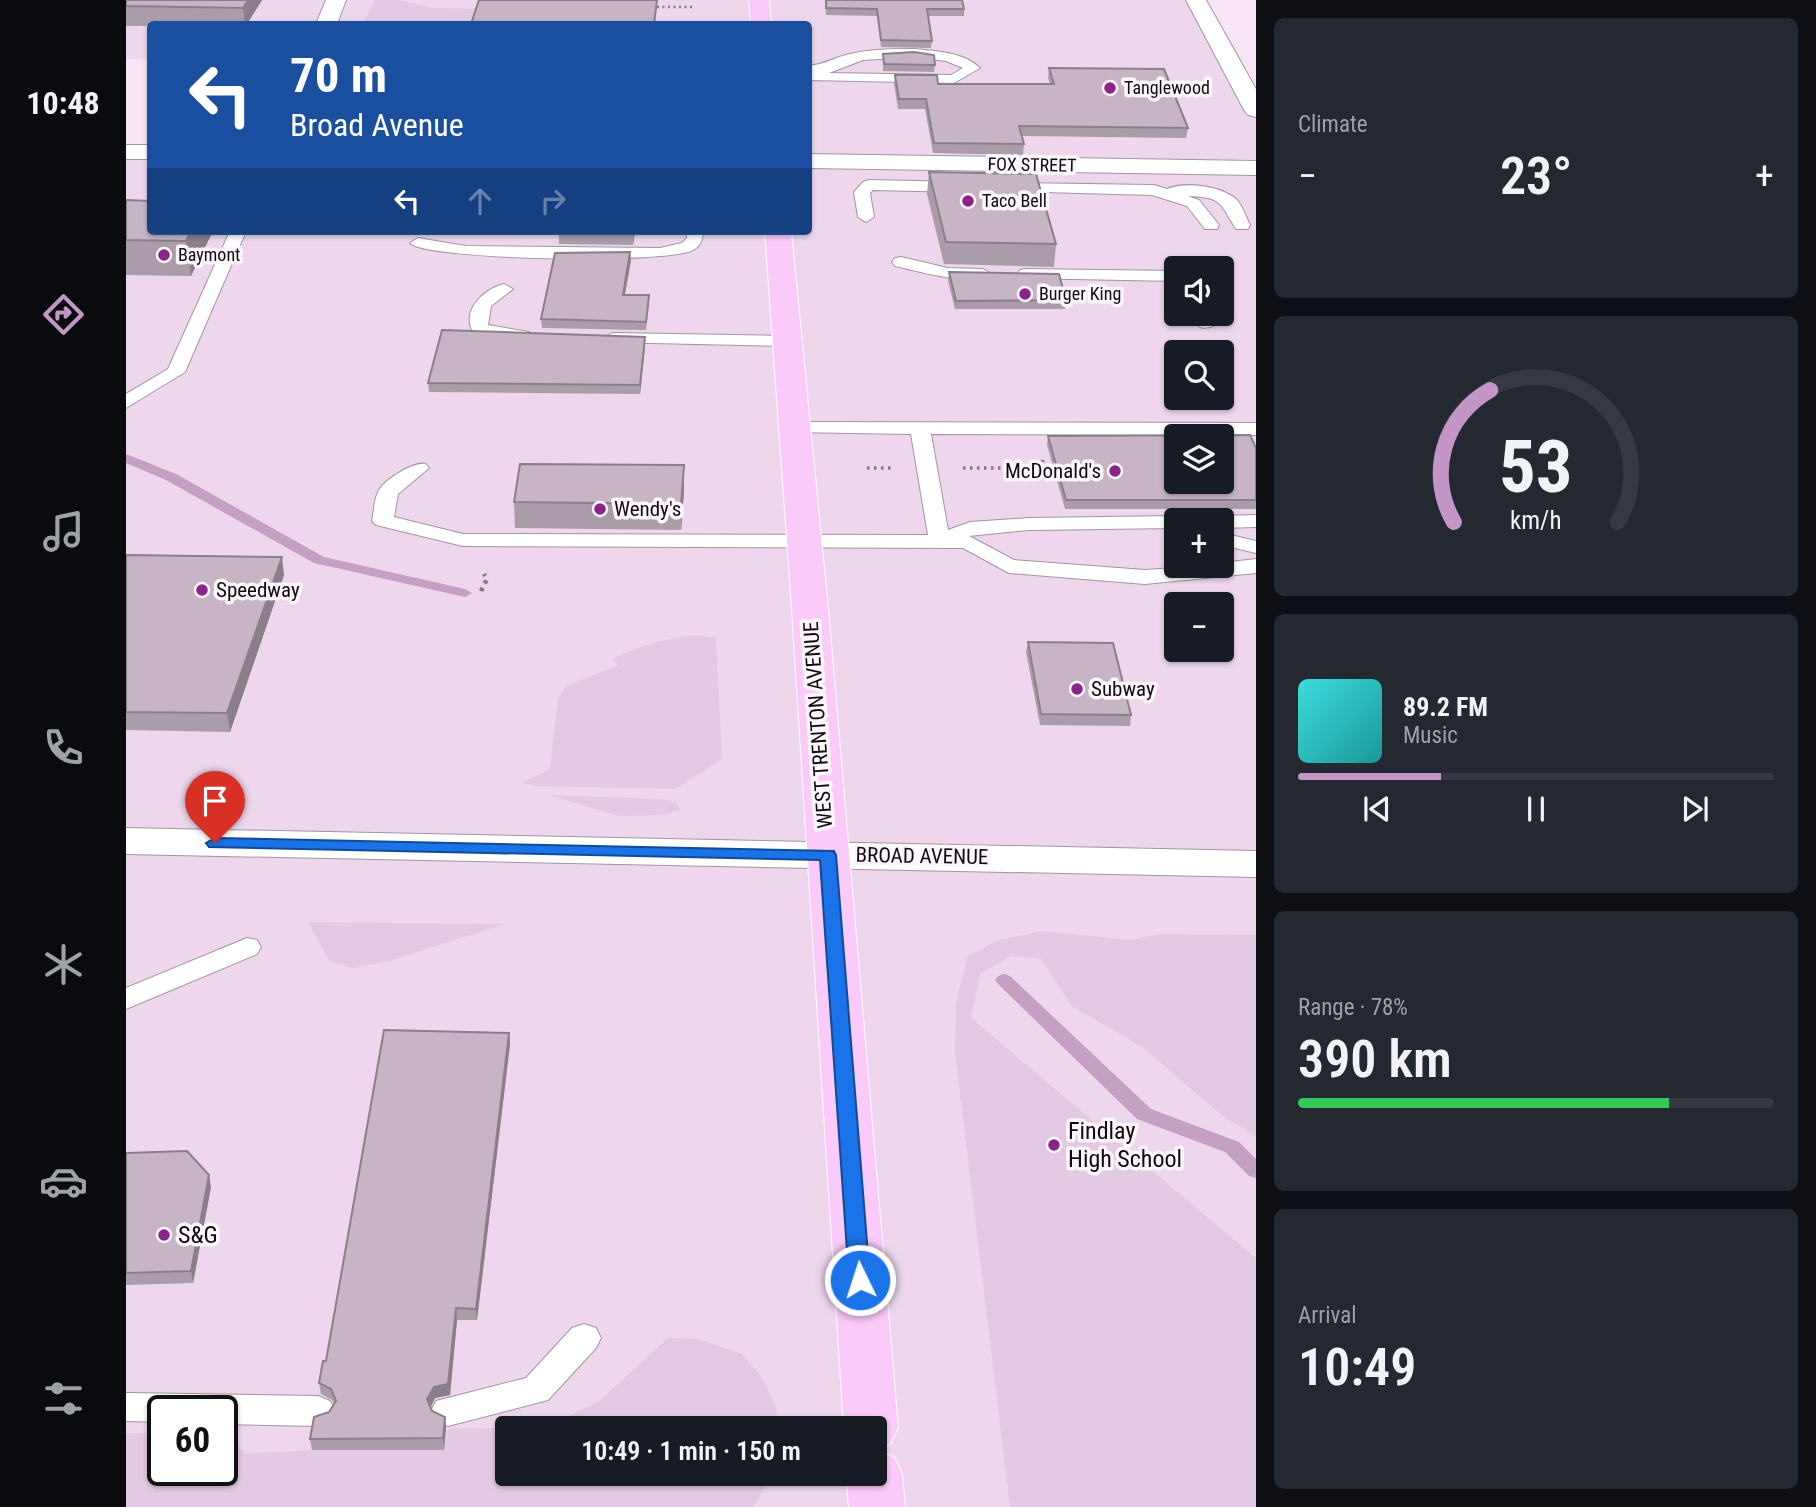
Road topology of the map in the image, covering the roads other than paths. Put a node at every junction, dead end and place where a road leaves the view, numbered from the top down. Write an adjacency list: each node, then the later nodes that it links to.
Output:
1 (336, 0): 4 (street)
2 (759, 0): 5 (main road)
3 (1196, 0): 8 (street)
4 (328, 21)
5 (761, 21)
6 (812, 69): 7 (lane)
7 (812, 76)
8 (1256, 110)
9 (126, 152): 10 (street)
10 (147, 152)
11 (812, 161): 12 (street, FOX STREET)
12 (1256, 168)
13 (1154, 190): 14 (lane); 15 (lane); 16 (lane)
14 (866, 217)
15 (1212, 225)
16 (1242, 225)
17 (236, 235): 27 (lane)
18 (695, 235): 20 (lane)
19 (778, 235): 26 (main road, WEST TRENTON AVENUE)
20 (418, 243)
21 (901, 262): 22 (lane)
22 (1164, 276)
23 (504, 289): 24 (lane)
24 (541, 336)
25 (594, 337): 26 (lane)
26 (787, 341): 28 (main road, WEST TRENTON AVENUE)
27 (126, 402)
28 (795, 428): 29 (lane); 41 (main road, WEST TRENTON AVENUE)
29 (920, 428): 30 (lane); 42 (lane)
30 (992, 428): 31 (lane); 32 (lane)
31 (1256, 429)
32 (1164, 440)
33 (1234, 441): 34 (lane)
34 (1256, 442)
35 (419, 468): 41 (lane)
36 (1256, 521): 39 (lane)
37 (1148, 522): 38 (lane); 40 (lane); 42 (lane)
38 (1164, 522)
39 (1234, 522)
40 (1164, 525)
41 (804, 542): 42 (lane); 47 (main road, WEST TRENTON AVENUE)
42 (940, 542): 45 (lane)
43 (1234, 542): 44 (lane)
44 (1256, 547)
45 (1256, 566)
46 (126, 841): 47 (street, BROAD AVENUE)
47 (828, 855): 48 (street, BROAD AVENUE); 55 (main road, WEST TRENTON AVENUE)
48 (1256, 864)
49 (247, 947): 50 (lane)
50 (126, 999)
51 (584, 1338): 54 (lane)
52 (126, 1407): 53 (lane)
53 (318, 1411)
54 (448, 1411)
55 (870, 1416)
56 (875, 1486): 57 (main road)
57 (877, 1507)

